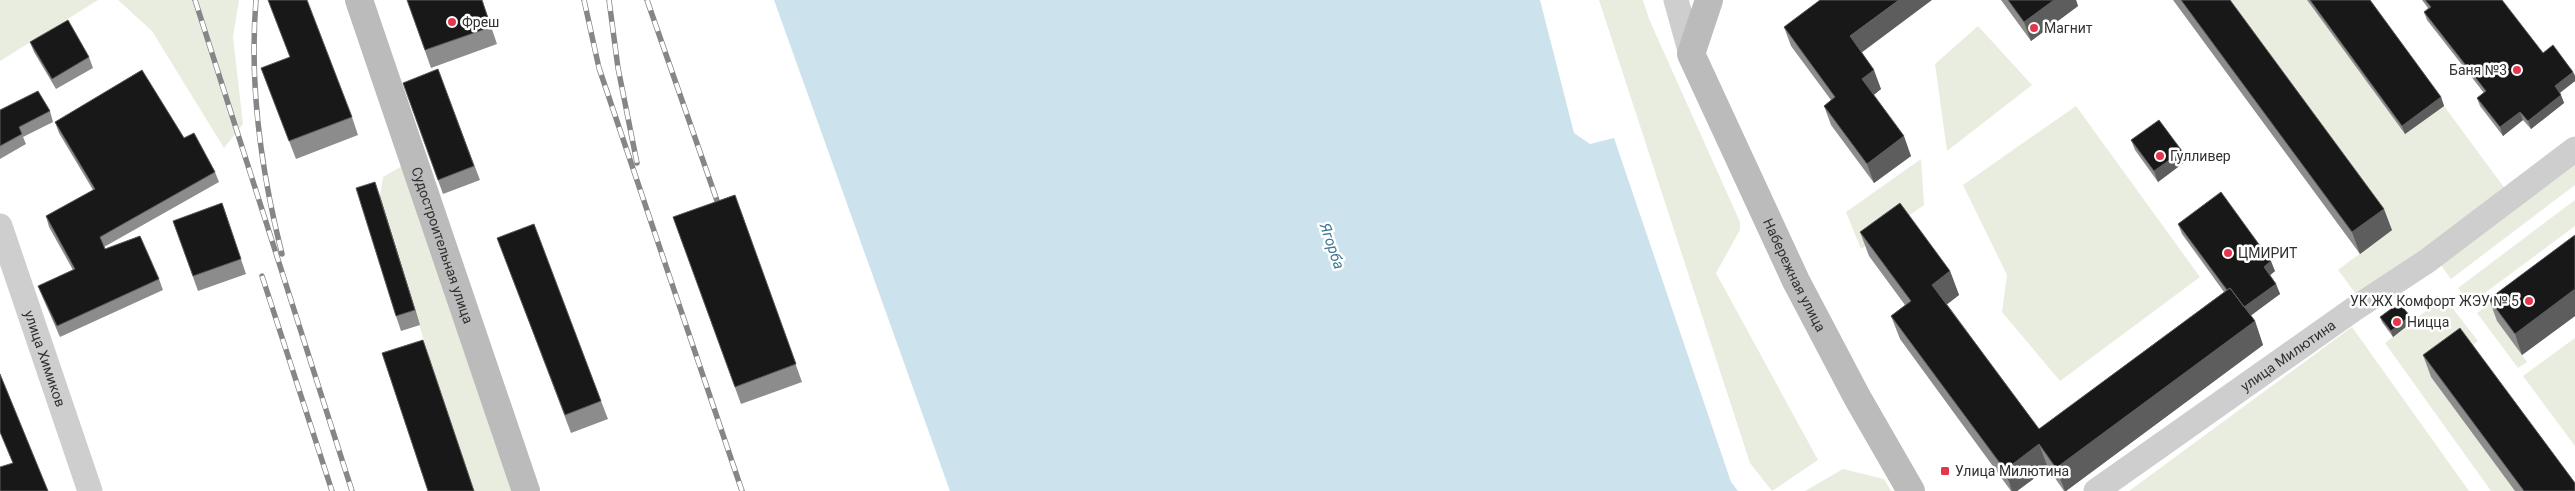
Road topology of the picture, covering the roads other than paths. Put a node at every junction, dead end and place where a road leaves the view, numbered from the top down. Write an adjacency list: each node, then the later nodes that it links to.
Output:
1 (359, 0): 8 (main road, Судостроительная улица)
2 (1676, 0): 4 (street)
3 (1709, 0): 4 (main road)
4 (1691, 54): 9 (main road, Набережная улица)
5 (2575, 149): 10 (street, улица Милютина)
6 (0, 226): 7 (street, улица Химиков)
7 (90, 491)
8 (526, 491)
9 (1911, 491)
10 (2096, 491)

